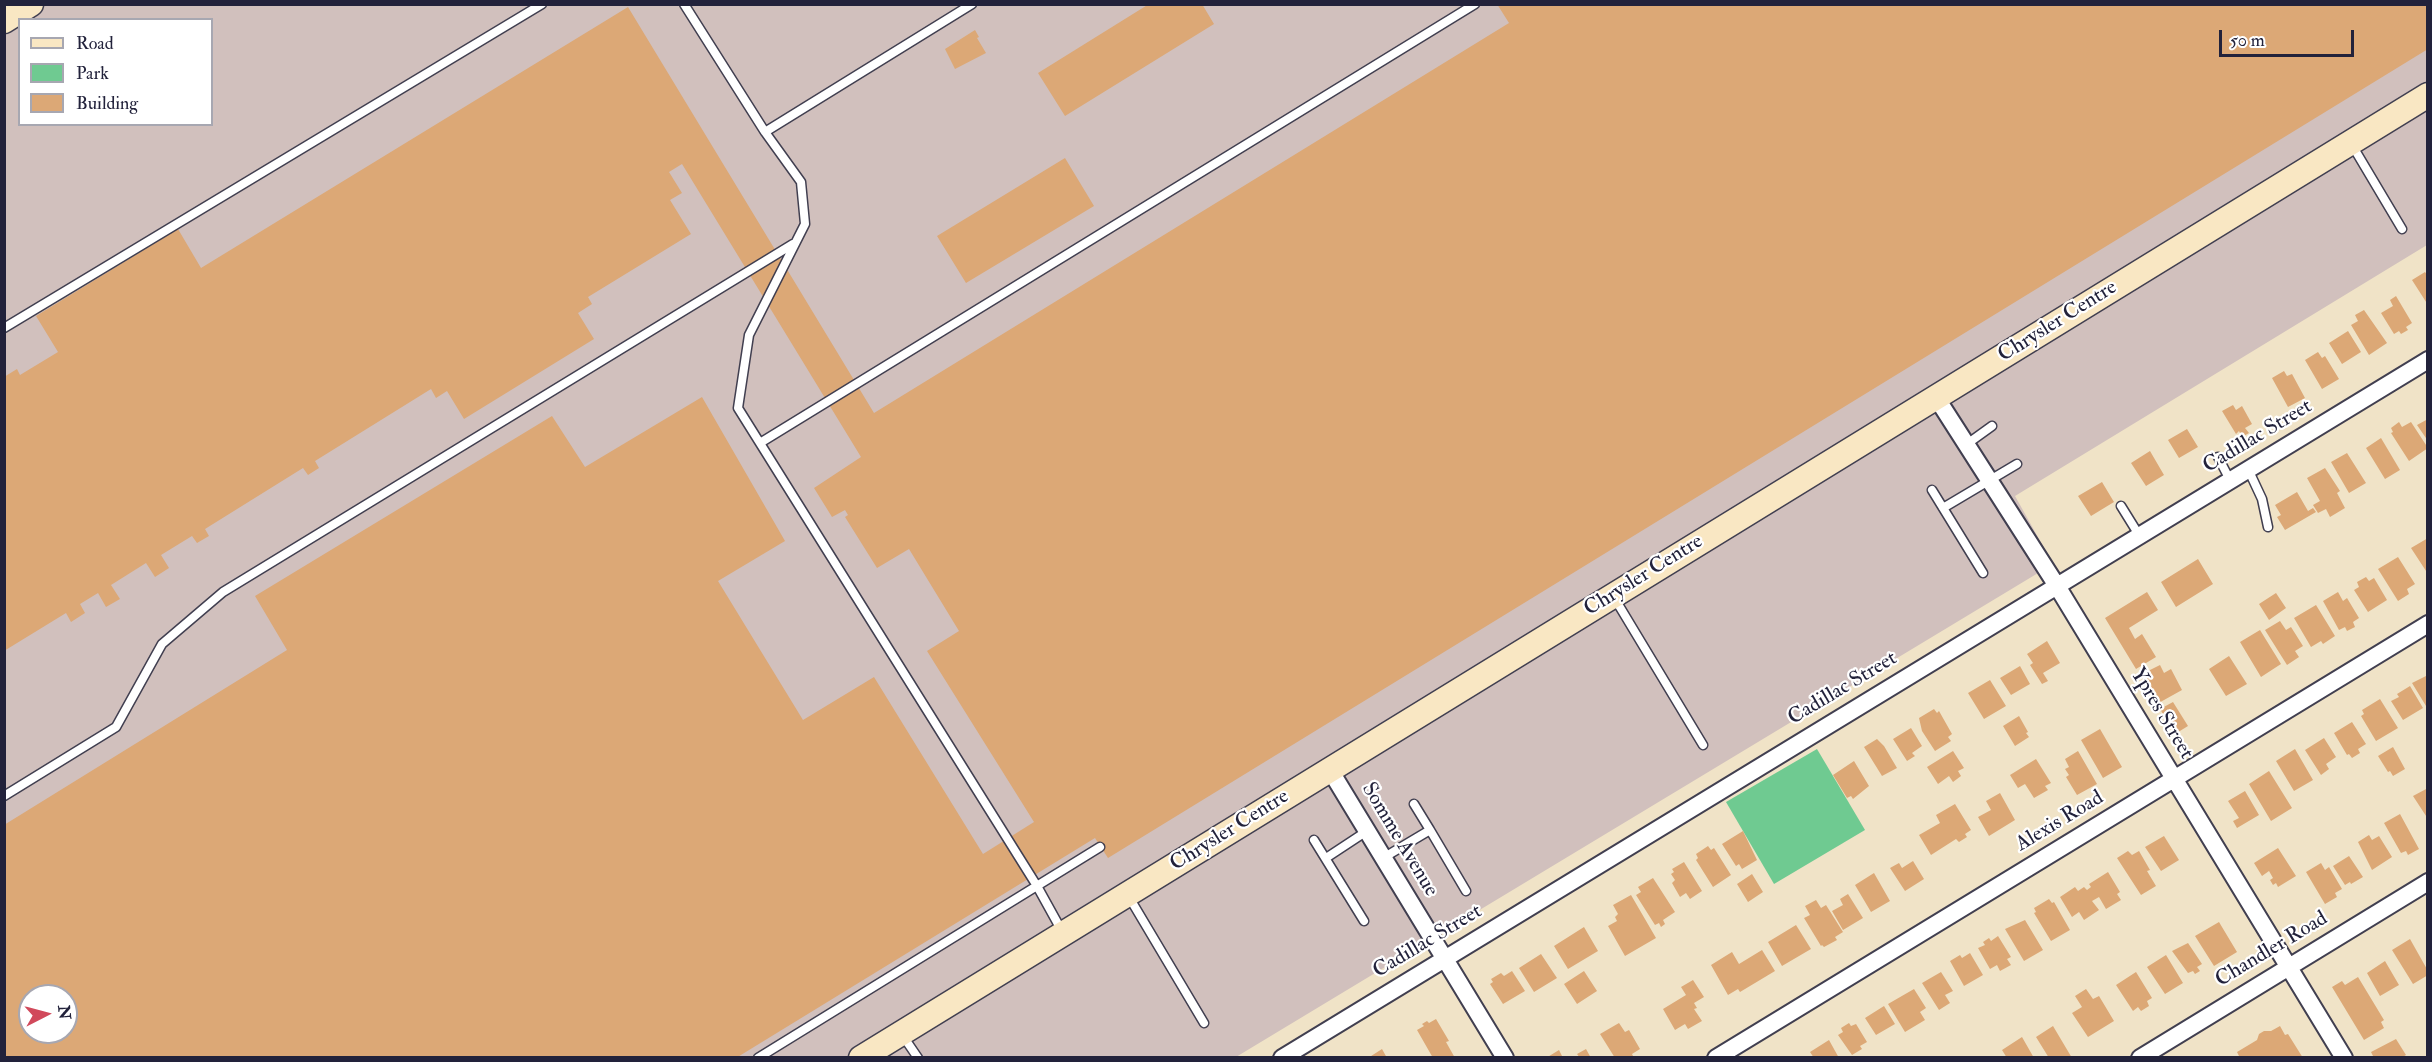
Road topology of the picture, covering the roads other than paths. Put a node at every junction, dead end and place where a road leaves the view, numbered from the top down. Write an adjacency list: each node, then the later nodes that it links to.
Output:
1 (543, 4): 10 (lane)
2 (684, 4): 6 (lane)
3 (972, 4): 6 (lane)
4 (1475, 4): 14 (lane)
5 (2427, 95): 7 (street, Chrysler Centre)
6 (765, 132): 9 (lane)
7 (2351, 142): 8 (lane); 12 (street, Chrysler Centre)
8 (2402, 229)
9 (795, 243): 14 (lane); 33 (lane)
10 (4, 328)
11 (2427, 360): 18 (street, Cadillac Street)
12 (1936, 397): 15 (street, Ypres Street); 28 (street, Chrysler Centre)
13 (1992, 426): 15 (lane)
14 (760, 443): 42 (lane)
15 (1967, 444): 20 (street, Ypres Street)
16 (2218, 457): 19 (lane)
17 (2017, 464): 20 (lane)
18 (2248, 469): 19 (street, Cadillac Street); 24 (lane)
19 (2230, 480): 25 (street, Cadillac Street)
20 (1990, 481): 23 (lane); 27 (street, Ypres Street)
21 (1932, 490): 23 (lane)
22 (2121, 506): 25 (lane)
23 (1943, 508): 26 (lane)
24 (2268, 527)
25 (2139, 535): 27 (street, Cadillac Street)
26 (1983, 573)
27 (2057, 586): 32 (street, Ypres Street); 47 (street, Cadillac Street)
28 (1613, 596): 30 (lane); 31 (street, Chrysler Centre)
29 (2427, 624): 32 (street, Alexis Road)
30 (1703, 745)
31 (1330, 770): 36 (street, Somme Avenue); 44 (street, Chrysler Centre)
32 (2174, 779): 48 (street, Ypres Street); 56 (street, Alexis Road)
33 (4, 796)
34 (1414, 804): 35 (lane)
35 (1430, 830): 40 (lane); 43 (lane)
36 (1367, 831): 39 (lane); 40 (street, Somme Avenue)
37 (1314, 840): 39 (lane)
38 (1100, 847): 42 (lane)
39 (1326, 858): 45 (lane)
40 (1383, 858): 47 (street, Somme Avenue)
41 (2427, 882): 48 (street, Chandler Road)
42 (1037, 886): 46 (lane); 51 (lane)
43 (1466, 891)
44 (1127, 894): 46 (street, Chrysler Centre); 49 (lane)
45 (1364, 921)
46 (1063, 933): 50 (street, Chrysler Centre)
47 (1445, 958): 54 (street, Cadillac Street); 55 (street, Somme Avenue)
48 (2289, 966): 57 (street, Chandler Road); 58 (street, Ypres Street)
49 (1204, 1023)
50 (901, 1033): 52 (street, Chrysler Centre); 53 (lane)
51 (758, 1058)
52 (861, 1058)
53 (918, 1058)
54 (1282, 1058)
55 (1505, 1058)
56 (1716, 1058)
57 (2140, 1058)
58 (2344, 1058)

